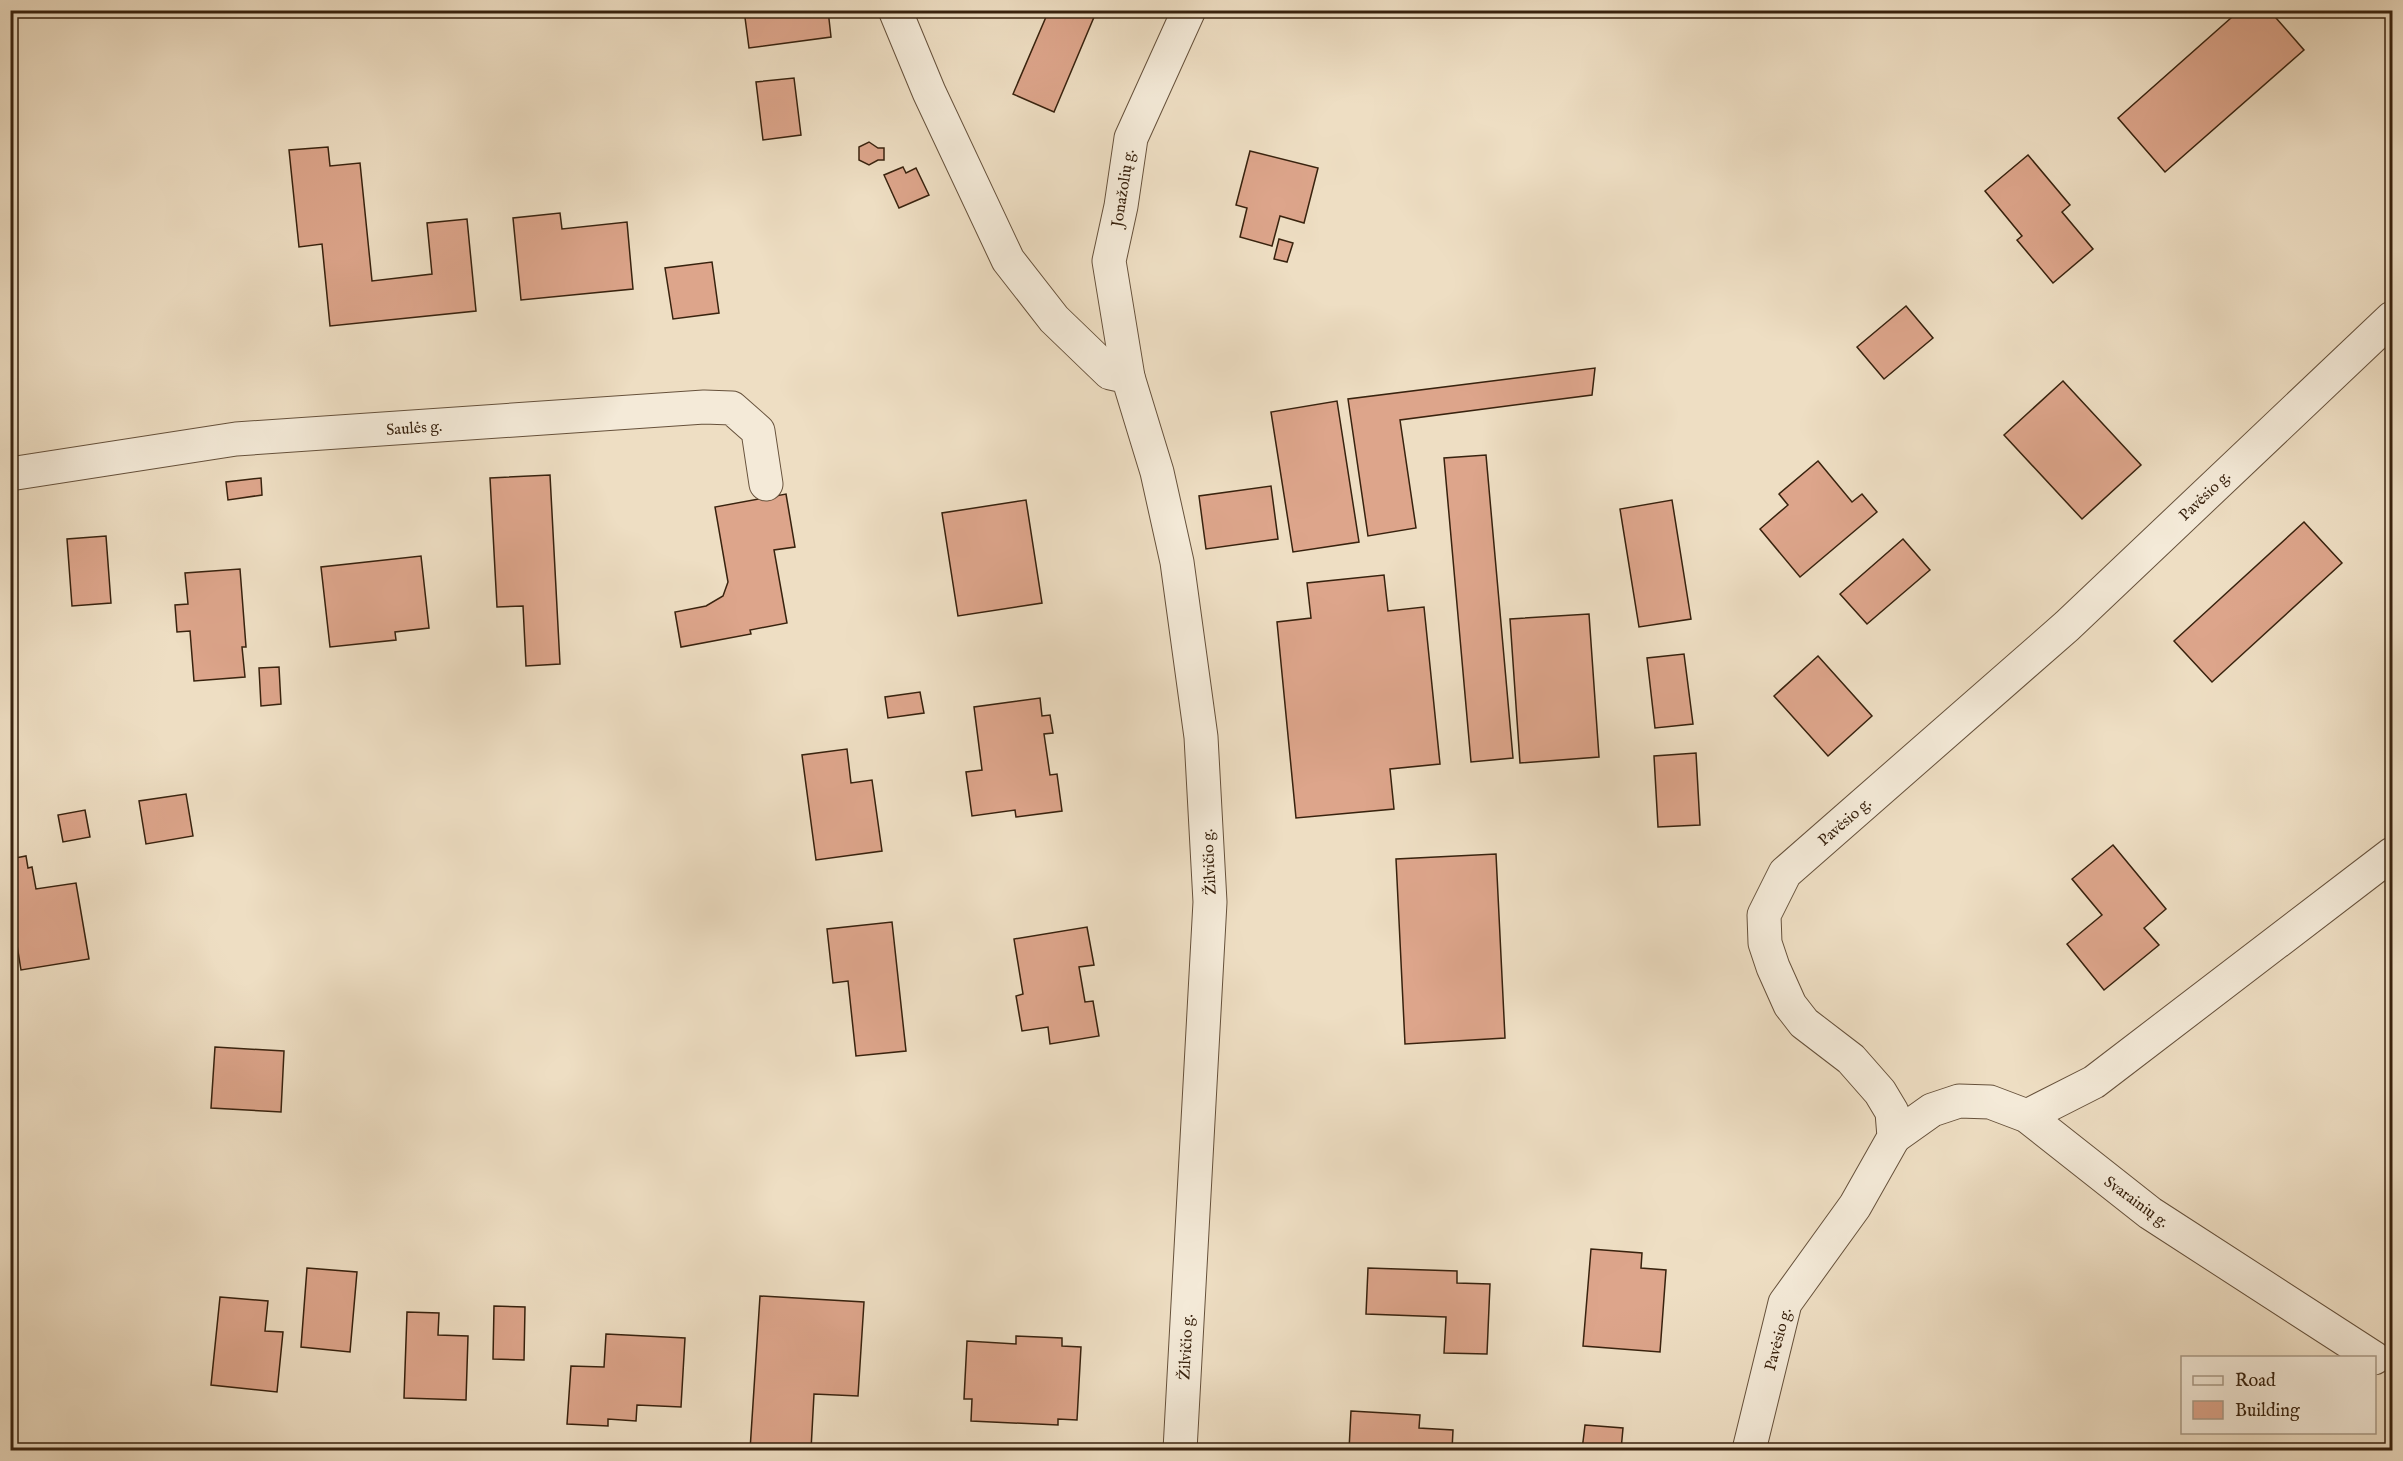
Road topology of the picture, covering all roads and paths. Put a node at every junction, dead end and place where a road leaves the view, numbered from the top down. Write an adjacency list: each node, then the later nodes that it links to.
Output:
1 (896, 10): 4 (street)
2 (1189, 10): 4 (street, Jonažolių g.)
3 (2392, 318): 9 (street, Pavėsio g.)
4 (1128, 377): 13 (street, Žilvičio g.)
5 (10, 474): 6 (street, Saulės g.)
6 (766, 484)
7 (2392, 855): 8 (street)
8 (2027, 1116): 9 (street, Svarainių g.); 10 (street, Svarainių g.)
9 (1894, 1137): 14 (street, Pavėsio g.)
10 (2371, 1356)
11 (2376, 1359): 12 (street, Svarainių g.)
12 (2392, 1369)
13 (1180, 1450)
14 (1749, 1450)

